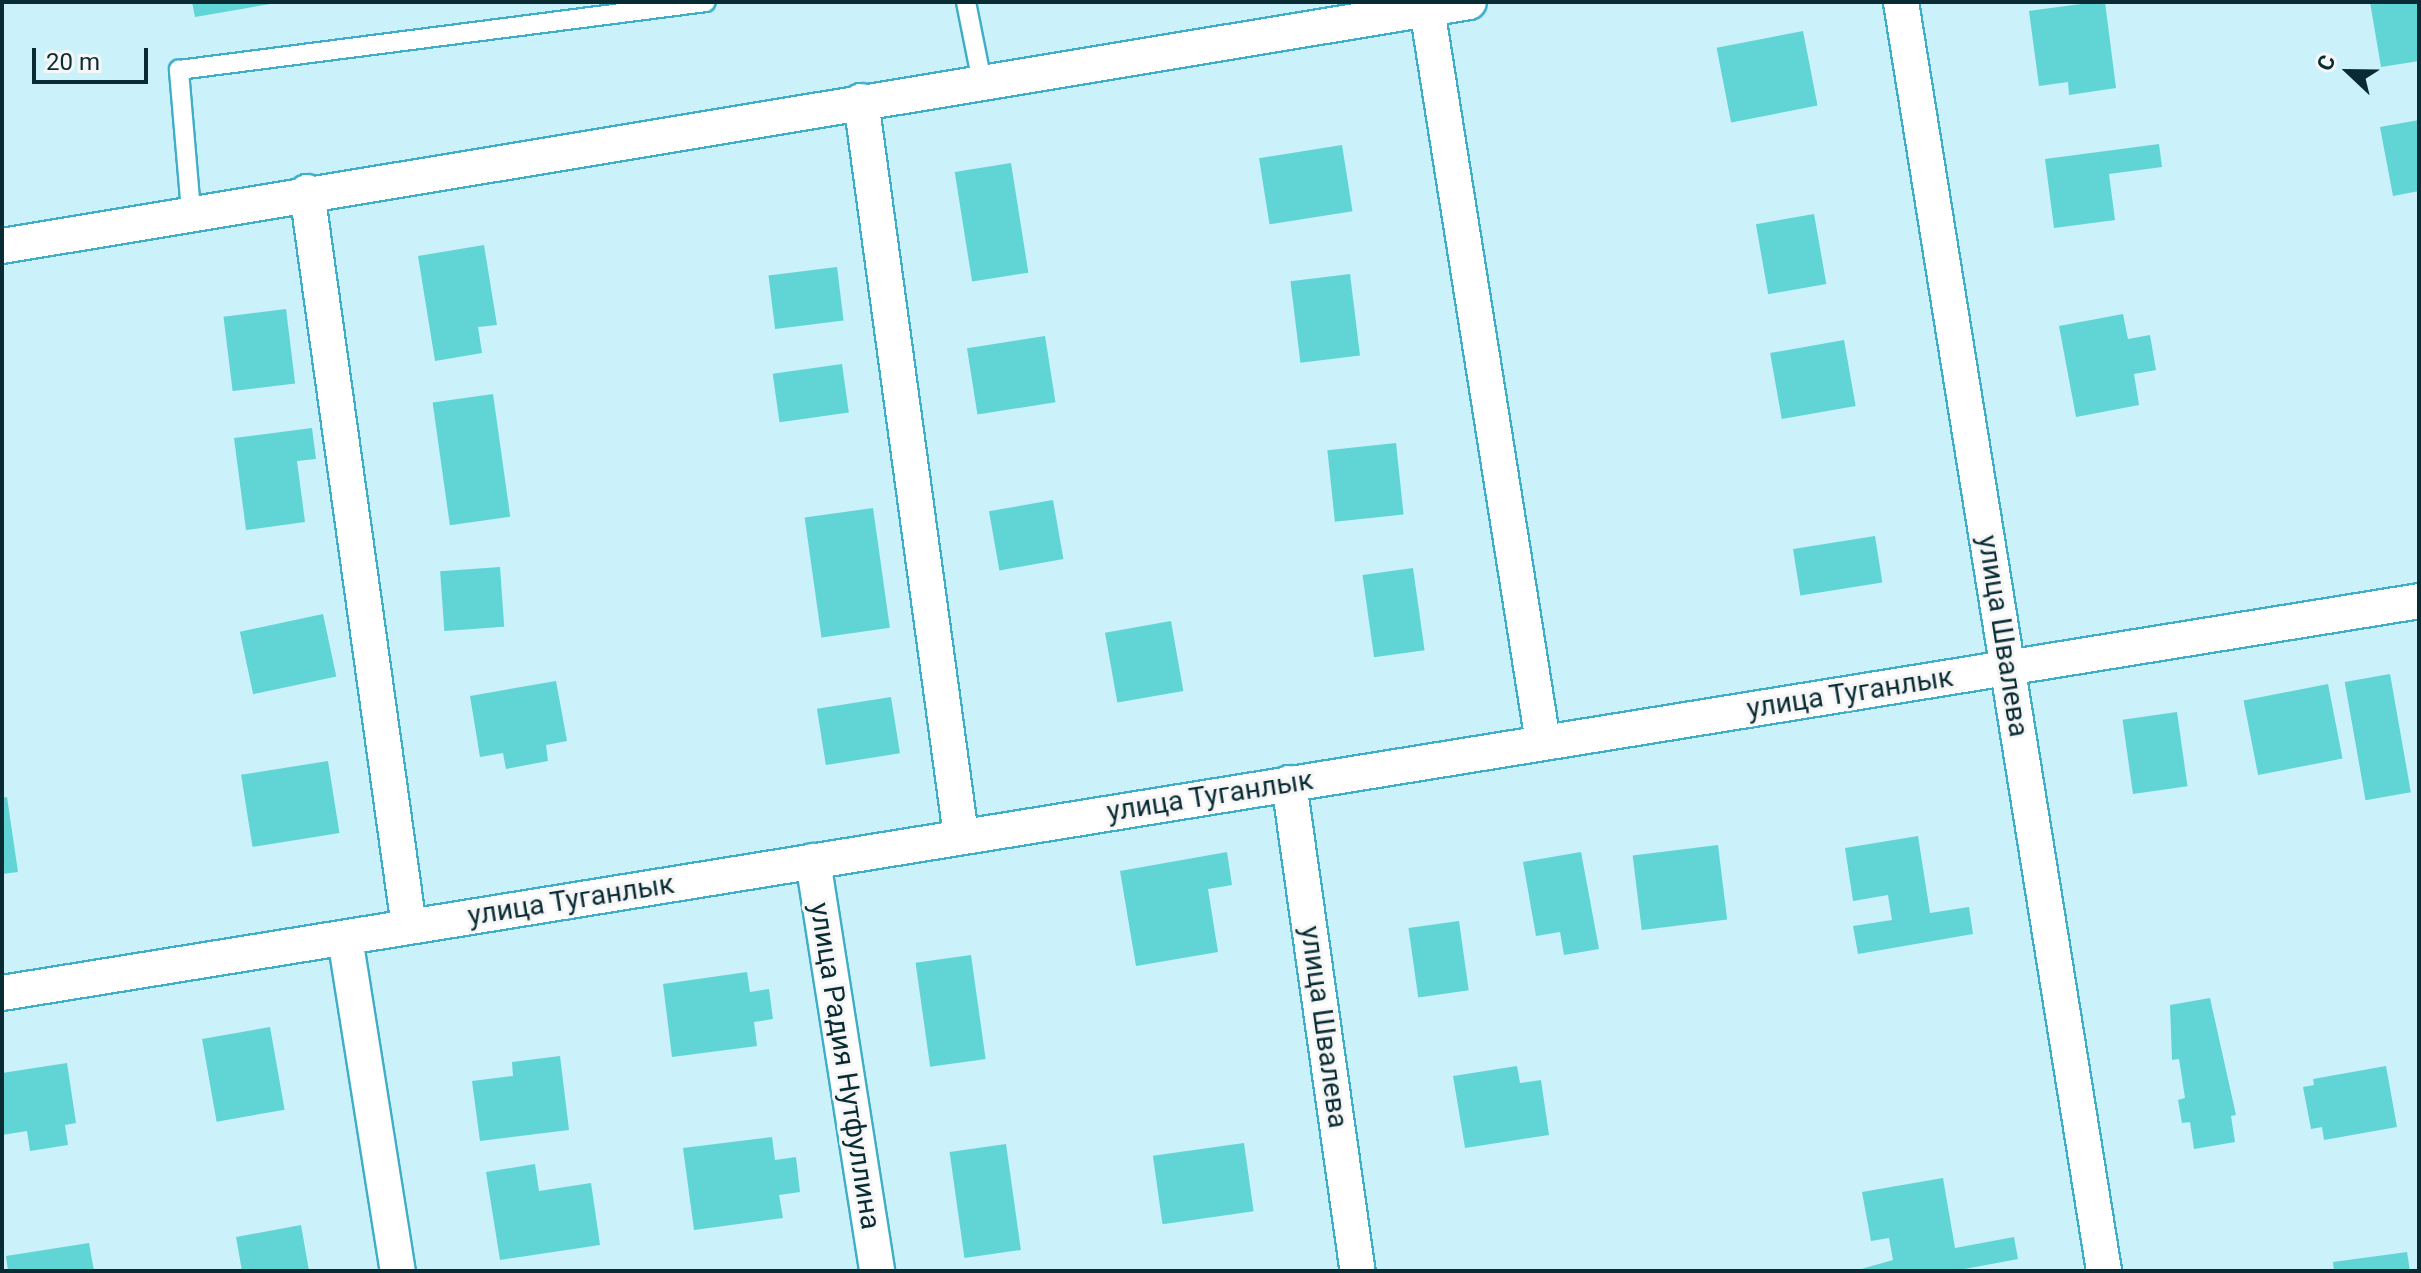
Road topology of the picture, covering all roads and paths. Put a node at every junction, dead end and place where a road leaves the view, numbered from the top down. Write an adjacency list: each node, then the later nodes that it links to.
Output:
1 (706, 2): 9 (lane)
2 (966, 2): 6 (lane)
3 (1469, 2): 5 (street)
4 (1901, 2): 12 (street, улица Швалева)
5 (1427, 9): 6 (street); 13 (street)
6 (982, 82): 7 (street)
7 (861, 101): 8 (street); 15 (street)
8 (307, 192): 9 (street); 17 (street)
9 (191, 211): 10 (street)
10 (2, 246)
11 (2419, 601): 12 (street, улица Туганлык)
12 (2008, 668): 13 (street, улица Туганлык); 23 (street, улица Швалева)
13 (1543, 742): 14 (street, улица Туганлык)
14 (1289, 783): 15 (street, улица Туганлык); 22 (street, улица Швалева)
15 (961, 836): 16 (street, улица Туганлык)
16 (813, 861): 17 (street, улица Туганлык); 21 (street, улица Радия Нутфуллина)
17 (409, 927): 18 (street, улица Туганлык)
18 (345, 938): 19 (street, улица Туганлык); 20 (street)
19 (2, 993)
20 (398, 1271)
21 (877, 1271)
22 (1358, 1271)
23 (2104, 1271)

